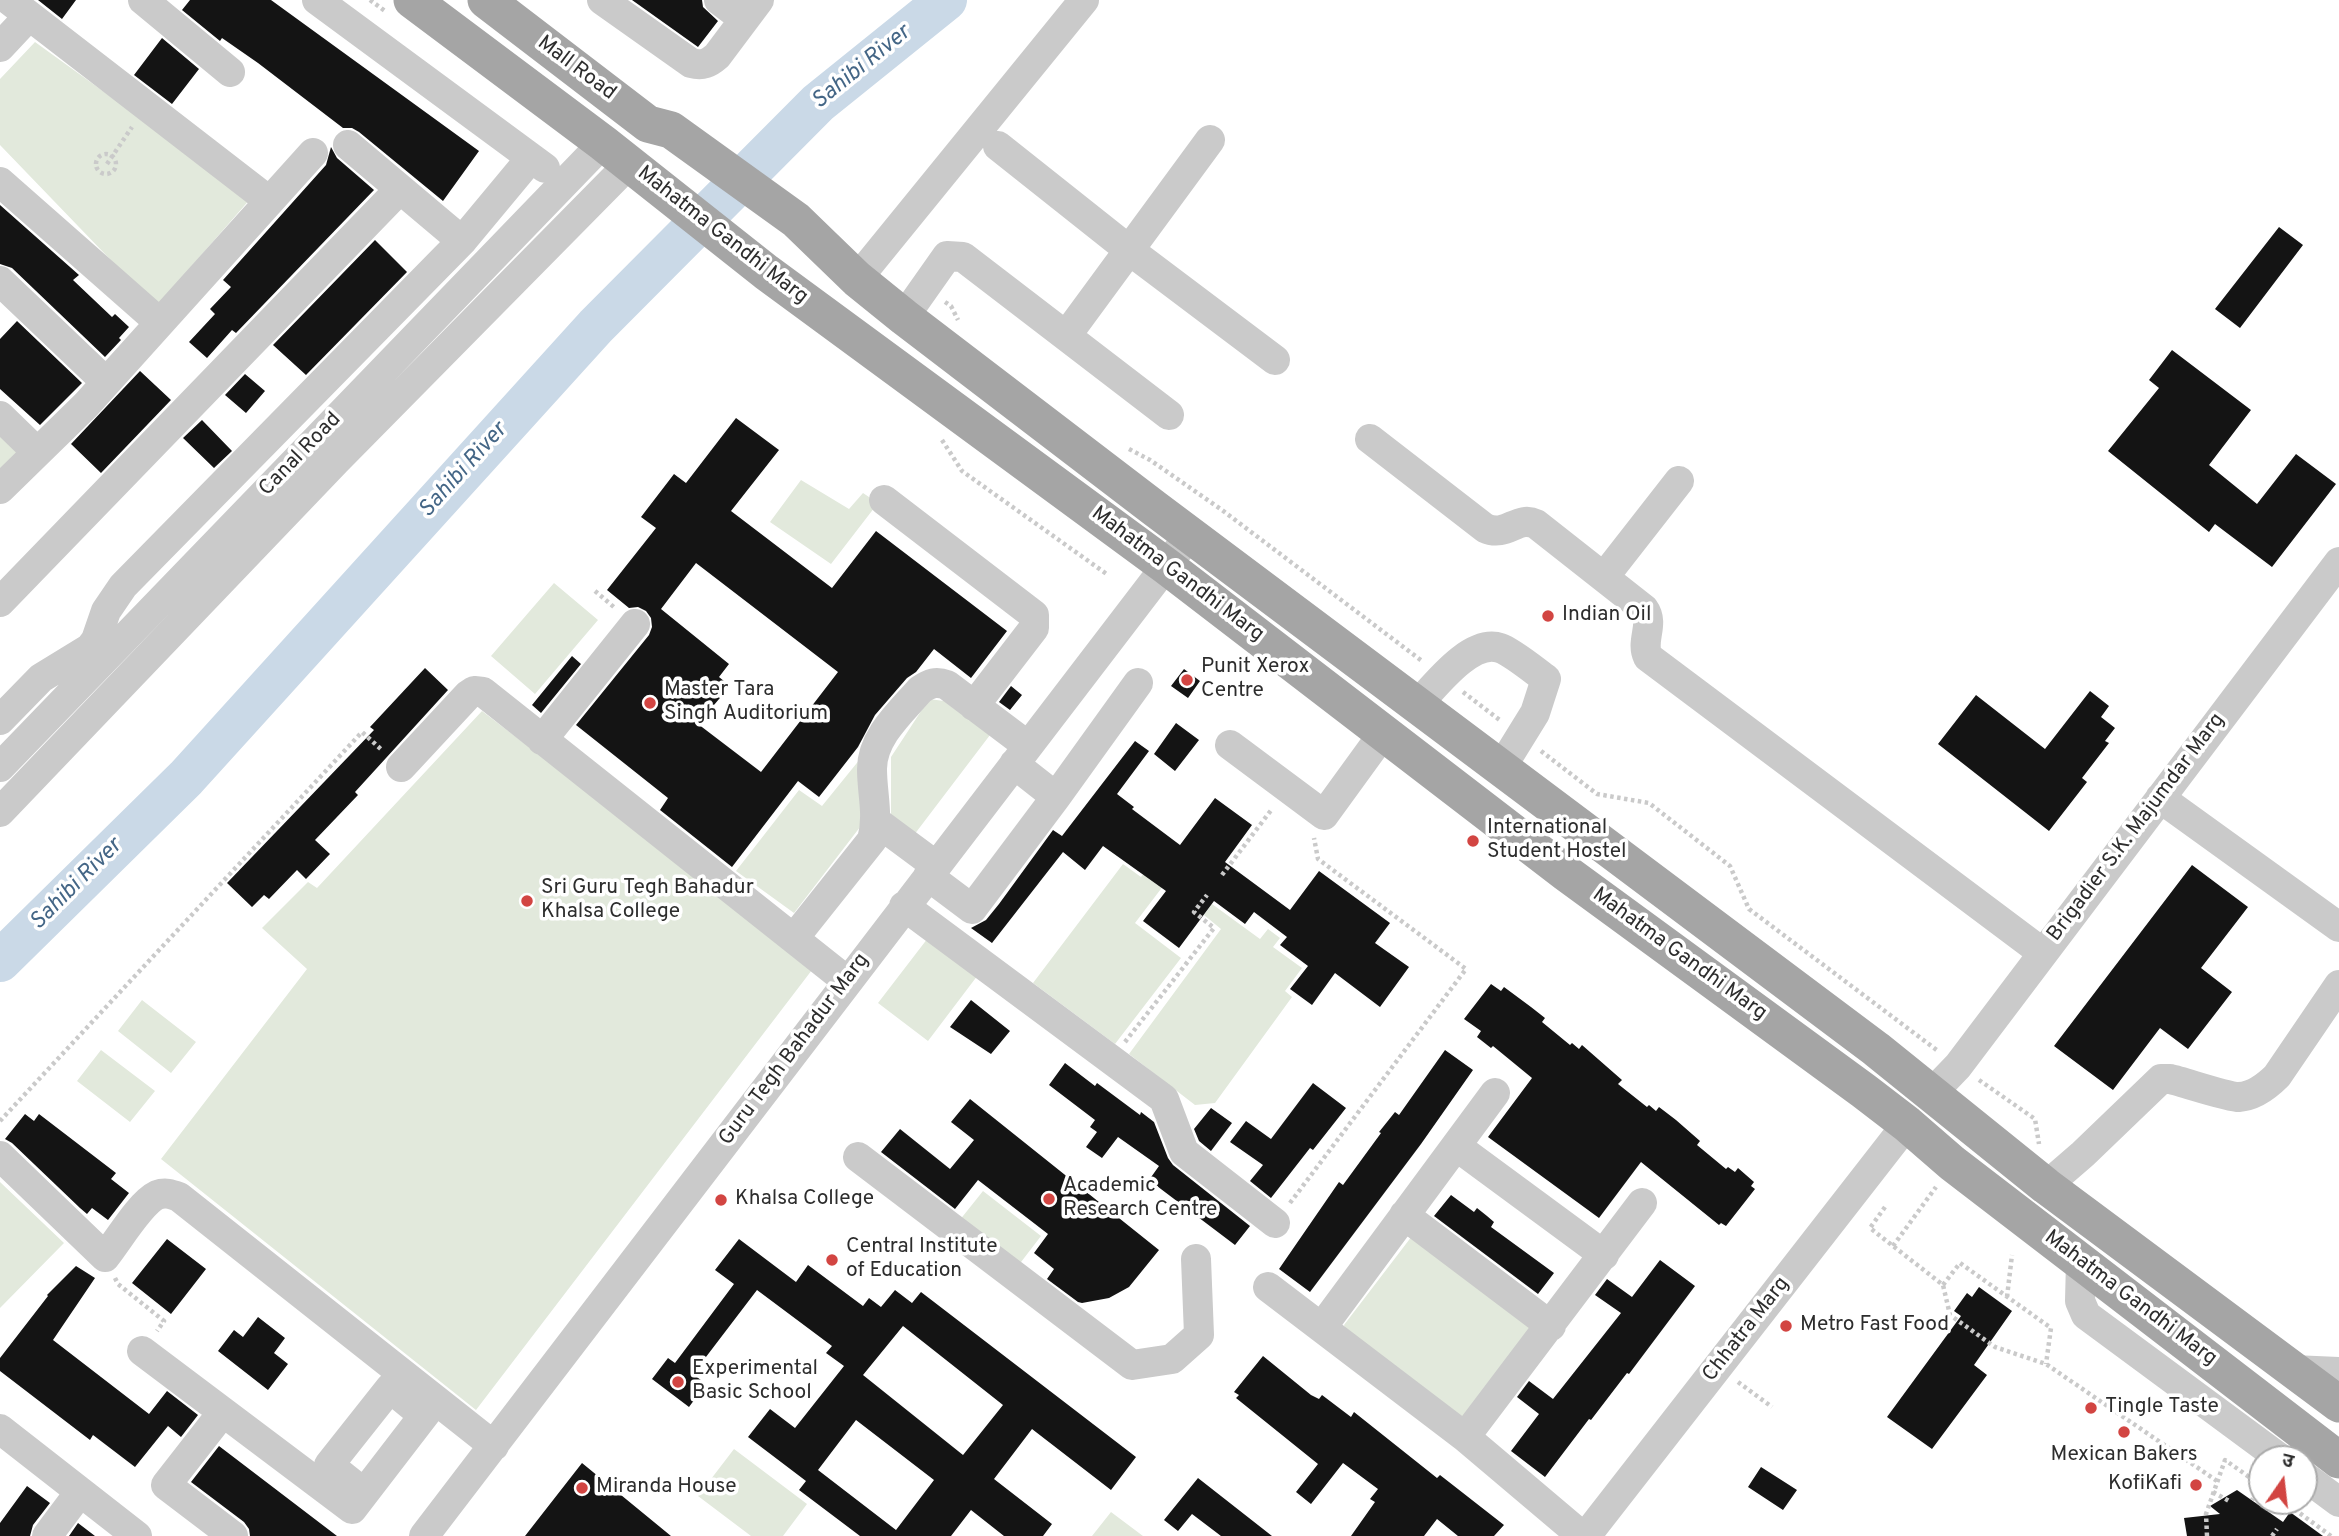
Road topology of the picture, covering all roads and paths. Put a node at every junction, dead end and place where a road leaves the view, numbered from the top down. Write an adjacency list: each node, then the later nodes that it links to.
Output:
1 (143, 0): 11 (street)
2 (317, 0): 19 (street)
3 (412, 0): 20 (main road, Mahatma Gandhi Marg)
4 (485, 0): 13 (main road, Mall Road)
5 (602, 0): 9 (street)
6 (719, 0): 9 (street)
7 (1084, 0): 29 (street)
8 (19, 8): 10 (street); 12 (street)
9 (751, 10)
10 (0, 47)
11 (230, 72)
12 (147, 106): 18 (path); 25 (street)
13 (671, 130): 26 (main road, Mahatma Gandhi Marg)
14 (1210, 140): 28 (street)
15 (348, 145): 24 (street)
16 (998, 146): 28 (street)
17 (313, 153): 25 (street)
18 (112, 156): 18 (path); 21 (path)
19 (531, 158): 23 (street); 27 (street)
20 (625, 161): 23 (street, Canal Road); 30 (main road, Mahatma Gandhi Marg); 70 (street)
21 (107, 164)
22 (0, 182): 34 (street)
23 (564, 182): 53 (street, Canal Road)
24 (400, 190): 27 (street); 51 (street)
25 (268, 200): 34 (street)
26 (808, 232): 29 (main road, Mahatma Gandhi Marg); 30 (main road)
27 (462, 241): 53 (street)
28 (1129, 250): 36 (street); 37 (street)
29 (857, 279): 33 (main road, Mahatma Gandhi Marg)
30 (776, 280): 49 (main road, Mahatma Gandhi Marg)
31 (0, 281): 38 (street)
32 (925, 288): 33 (street); 35 (path); 36 (street)
33 (904, 317): 47 (main road, Mahatma Gandhi Marg)
34 (159, 323): 38 (street)
35 (963, 329)
36 (1066, 336): 39 (street)
37 (1275, 360)
38 (106, 382): 43 (street)
39 (1169, 415)
40 (0, 416): 43 (street)
41 (1370, 439): 50 (street)
42 (1122, 446): 54 (path)
43 (37, 452): 45 (street)
44 (1679, 481): 50 (street)
45 (0, 489)
46 (884, 500): 57 (street)
47 (1191, 534): 49 (street, Guru Tegh Bahadur Marg); 56 (main road, Mahatma Gandhi Marg)
48 (2339, 562): 69 (street, Brigadier S.K. Majumdar Marg)
49 (1167, 566): 59 (main road, Mahatma Gandhi Marg); 63 (street, Guru Tegh Bahadur Marg)
50 (1604, 577): 79 (street)
51 (0, 602)
52 (635, 624): 61 (street)
53 (97, 654): 58 (street); 64 (street, Canal Road)
54 (1444, 677): 56 (street); 60 (path); 60 (street)
55 (1138, 683): 68 (street)
56 (1417, 705): 66 (main road, Mahatma Gandhi Marg)
57 (974, 706): 63 (street); 72 (street)
58 (0, 720)
59 (1385, 731): 71 (street); 87 (main road, Mahatma Gandhi Marg)
60 (1521, 736): 66 (street); 83 (path)
61 (542, 740): 65 (street); 78 (street)
62 (1230, 745): 67 (street)
63 (1021, 755): 68 (street); 73 (street, Guru Tegh Bahadur Marg)
64 (0, 767)
65 (401, 767): 86 (path)
66 (1501, 768): 85 (main road, Mahatma Gandhi Marg)
67 (1288, 788): 71 (street); 74 (path)
68 (1056, 797): 73 (street)
69 (2160, 798): 77 (street); 79 (street, Brigadier S.K. Majumdar Marg)
70 (0, 812)
71 (1324, 815): 96 (path)
72 (877, 822): 73 (street); 78 (street)
73 (932, 871): 76 (street, Guru Tegh Bahadur Marg)
74 (1222, 875)
75 (1207, 895): 82 (path)
76 (904, 906): 80 (street, Guru Tegh Bahadur Marg); 82 (street)
77 (2339, 927)
78 (794, 938): 80 (street)
79 (2043, 953): 83 (street, Brigadier S.K. Majumdar Marg)
80 (847, 981): 118 (street, Guru Tegh Bahadur Marg)
81 (2339, 985): 91 (street)
82 (1112, 1059): 96 (street)
83 (1958, 1066): 85 (street, Brigadier S.K. Majumdar Marg); 91 (path)
84 (1495, 1093): 88 (street)
85 (1933, 1093): 91 (main road, Mahatma Gandhi Marg)
86 (0, 1121)
87 (1907, 1124): 109 (street, Chhatra Marg); 116 (main road, Mahatma Gandhi Marg)
88 (1456, 1146): 95 (street); 98 (street)
89 (0, 1156): 100 (street)
90 (858, 1157): 101 (street)
91 (2046, 1186): 110 (main road, Mahatma Gandhi Marg)
92 (1930, 1194): 97 (path)
93 (1642, 1203): 98 (street)
94 (1885, 1208): 97 (path)
95 (1404, 1216): 105 (street); 106 (street)
96 (1275, 1223)
97 (1893, 1246): 102 (path)
98 (1604, 1255): 105 (street)
99 (2012, 1255): 104 (path)
100 (106, 1257): 107 (path); 112 (street)
101 (1196, 1259)
102 (1943, 1285): 104 (path); 108 (path)
103 (1268, 1287): 106 (street)
104 (2007, 1297): 108 (path)
105 (1551, 1326): 115 (street)
106 (1322, 1327): 115 (street)
107 (142, 1351): 113 (street)
108 (2046, 1364): 122 (path)
109 (1718, 1367): 111 (path); 135 (street, Chhatra Marg)
110 (2337, 1392): 117 (main road)
111 (1772, 1406)
112 (430, 1408): 118 (street); 126 (street); 126 (street)
113 (223, 1412): 126 (street); 134 (street)
114 (0, 1429): 124 (street)
115 (1465, 1437): 135 (street)
116 (2291, 1445)
117 (2295, 1445)
118 (494, 1446): 132 (street, Guru Tegh Bahadur Marg)
119 (2318, 1454): 120 (main road, Mahatma Gandhi Marg)
120 (2339, 1460)
121 (2248, 1476): 122 (path)
122 (2217, 1481): 125 (path)
123 (2318, 1486): 128 (street)
124 (80, 1492): 131 (street); 133 (street)
125 (2213, 1492): 127 (path); 136 (path)
126 (364, 1493)
127 (2229, 1501)
128 (2339, 1502)
129 (2302, 1515): 138 (path)
130 (2277, 1529): 137 (path)
131 (117, 1530)
132 (437, 1531)
133 (47, 1536)
134 (233, 1536)
135 (1584, 1536)
136 (2207, 1536)
137 (2273, 1536)
138 (2331, 1536)

